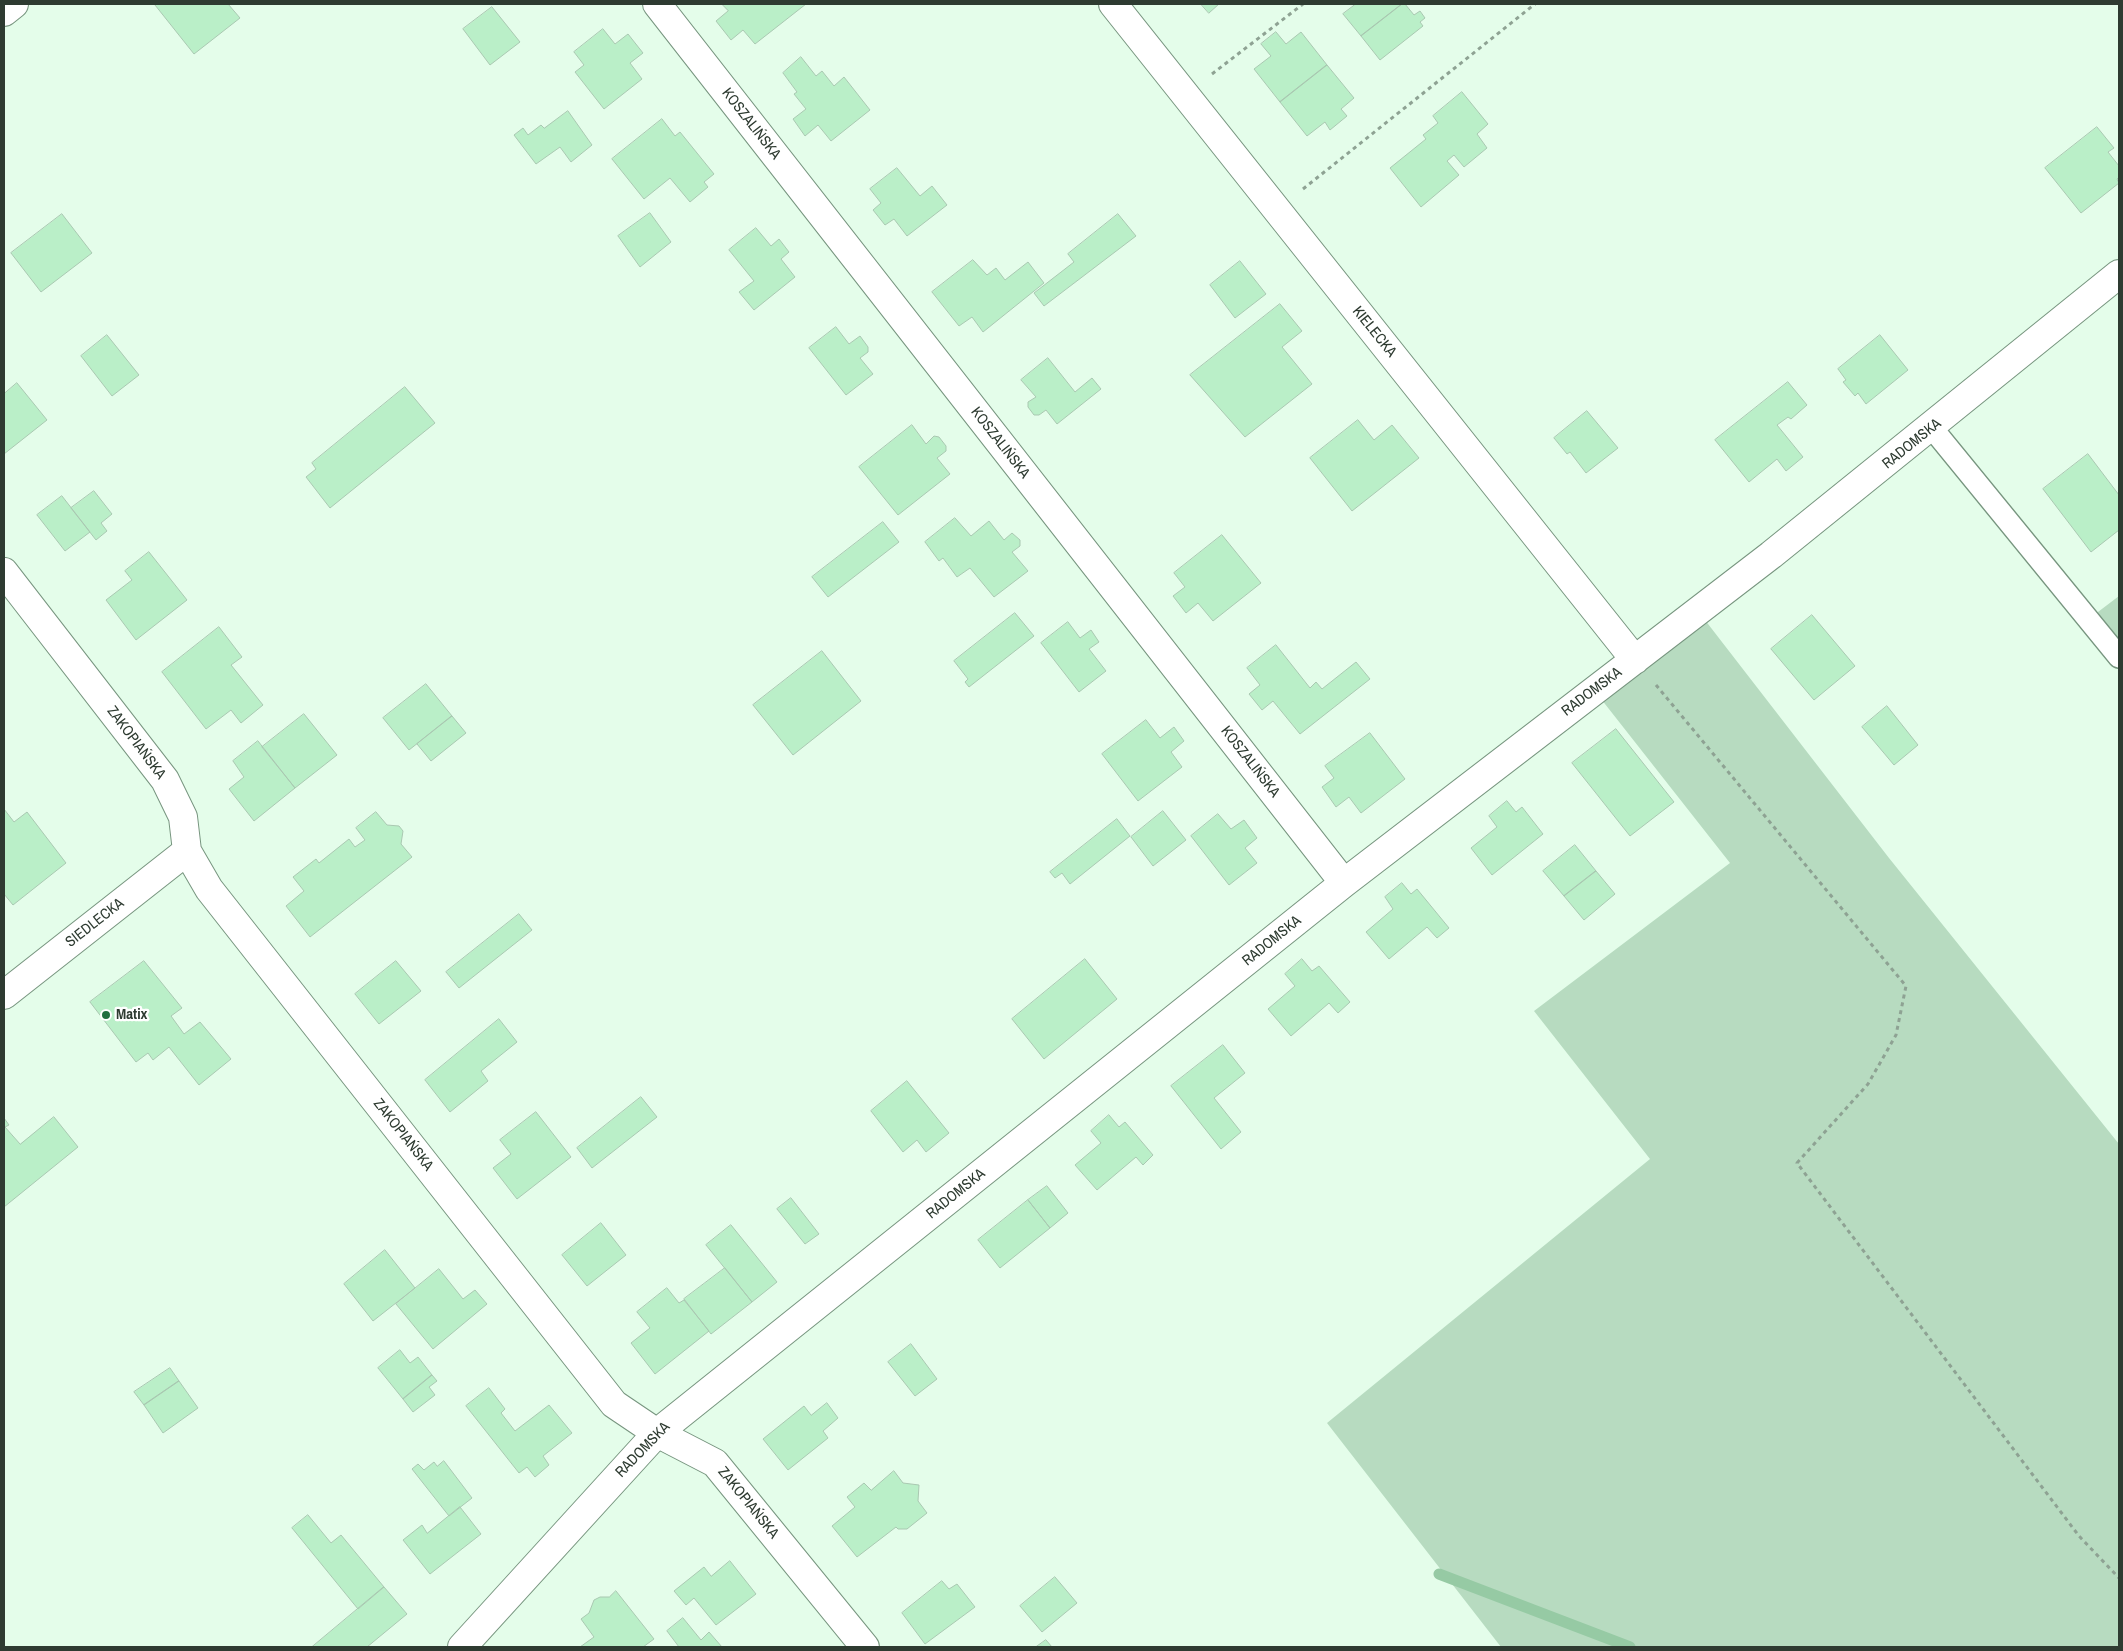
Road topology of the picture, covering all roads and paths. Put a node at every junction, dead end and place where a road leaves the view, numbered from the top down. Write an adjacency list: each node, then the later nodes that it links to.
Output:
1 (14, 4): 6 (street)
2 (657, 4): 15 (street, KOSZALIŃSKA)
3 (1113, 4): 7 (street, KIELECKA)
4 (1303, 4): 7 (path)
5 (1535, 4): 8 (path)
6 (4, 12)
7 (1186, 95): 8 (street, KIELECKA)
8 (1277, 210): 13 (street, KIELECKA)
9 (2119, 274): 10 (street, RADOMSKA)
10 (1932, 428): 12 (lane); 13 (street, RADOMSKA)
11 (4, 572): 14 (street, ZAKOPIAŃSKA)
12 (2119, 657)
13 (1635, 660): 15 (street, RADOMSKA); 18 (path)
14 (187, 851): 16 (street, SIEDLECKA); 17 (street, ZAKOPIAŃSKA)
15 (1344, 883): 17 (street, RADOMSKA)
16 (4, 995)
17 (656, 1433): 19 (street, RADOMSKA); 20 (street, ZAKOPIAŃSKA)
18 (2119, 1578)
19 (462, 1647)
20 (865, 1647)

